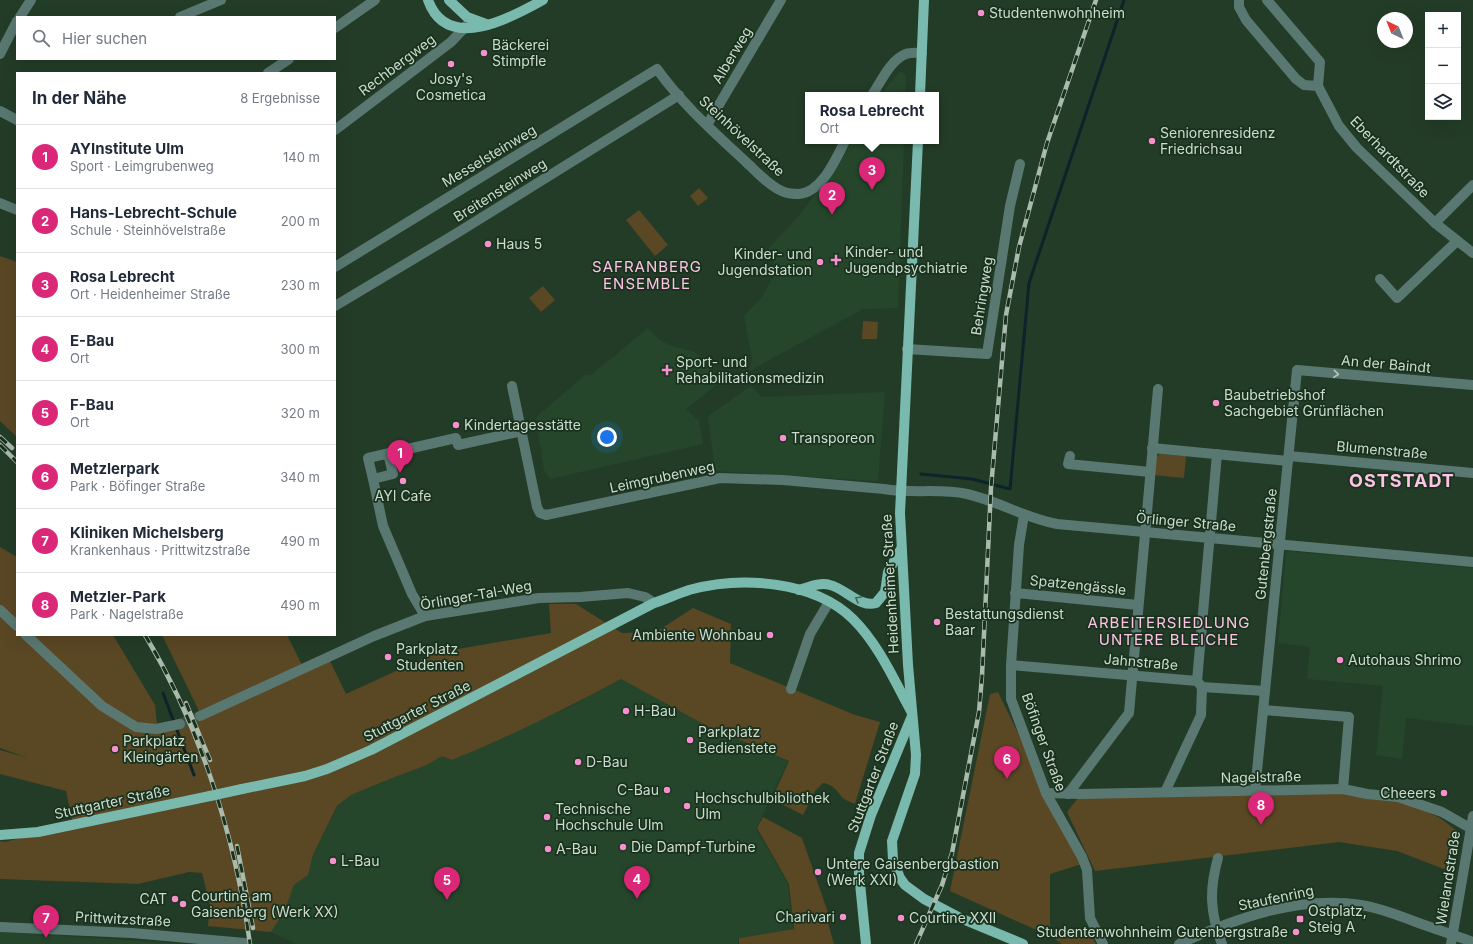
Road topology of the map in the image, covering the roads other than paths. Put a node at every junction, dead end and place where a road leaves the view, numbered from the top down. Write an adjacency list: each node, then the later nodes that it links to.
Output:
1 (31, 0): 11 (street)
2 (221, 0): 12 (street)
3 (375, 0): 15 (street)
4 (428, 0): 13 (main road)
5 (449, 0): 13 (main road)
6 (543, 0): 13 (main road)
7 (781, 0): 27 (street, Alberweg)
8 (924, 0): 16 (main road)
9 (1239, 0): 21 (street)
10 (1267, 0): 21 (street)
11 (21, 16)
12 (182, 16)
13 (468, 24): 28 (street, Rechbergweg)
14 (16, 26): 17 (street)
15 (336, 27)
16 (922, 53): 22 (street); 23 (main road)
17 (0, 54)
18 (288, 60): 20 (street)
19 (657, 70): 24 (street, Steinhövelstraße); 38 (street, Messelsteinweg)
20 (270, 72)
21 (1318, 86): 35 (street, Eberhardtstraße)
22 (874, 92)
23 (920, 92)
24 (679, 95): 27 (street, Steinhövelstraße); 40 (street, Breitensteinweg)
25 (0, 111): 26 (street)
26 (16, 119)
27 (707, 125): 29 (street, Steinhövelstraße)
28 (336, 129)
29 (843, 144)
30 (918, 144): 41 (main road, Heidenheimer Straße)
31 (1020, 164): 41 (street, Behringweg)
32 (1473, 185): 35 (street)
33 (0, 203): 34 (street)
34 (16, 210)
35 (1435, 223): 36 (street, Eberhardtstraße)
36 (1457, 241): 37 (street, Eberhardtstraße); 39 (street)
37 (1473, 253)
38 (336, 266)
39 (1380, 279)
40 (336, 305)
41 (907, 349): 55 (main road, Heidenheimer Straße)
42 (1297, 370): 44 (street, An der Baindt, one-way to 44); 51 (street, Gutenbergstraße)
43 (512, 386): 46 (street, Leimgrubenweg)
44 (1473, 386)
45 (1158, 389): 47 (street)
46 (522, 431): 48 (street); 55 (street, Leimgrubenweg)
47 (1152, 448): 49 (street, Blumenstraße); 52 (street)
48 (388, 453): 54 (street); 54 (street)
49 (1217, 454): 51 (street, Blumenstraße); 58 (street)
50 (1070, 456): 52 (street)
51 (1288, 458): 53 (street, Blumenstraße); 59 (street, Gutenbergstraße)
52 (1150, 472): 57 (street)
53 (1473, 473)
54 (373, 478): 68 (street)
55 (900, 492): 56 (street, Örlinger Straße); 60 (main road, Heidenheimer Straße)
56 (1024, 515): 57 (street, Örlinger Straße); 63 (street, Böfinger Straße)
57 (1144, 532): 58 (street, Örlinger Straße); 66 (street)
58 (1208, 538): 59 (street, Örlinger Straße); 73 (street)
59 (1280, 545): 61 (street, Örlinger Straße); 75 (street, Gutenbergstraße)
60 (901, 549): 62 (main road, one-way to 62); 77 (main road, Heidenheimer Straße)
61 (1473, 562)
62 (799, 590): 64 (main road, Stuttgarter Straße); 65 (main road, Stuttgarter Straße)
63 (1015, 593): 66 (street, Spatzengässle); 71 (street, Böfinger Straße)
64 (829, 602): 74 (street); 77 (main road, Stuttgarter Straße)
65 (654, 603): 68 (street, Örlinger-Tal-Weg); 87 (main road, Stuttgarter Straße, bridge)
66 (1138, 606): 72 (street)
67 (0, 610): 69 (street)
68 (425, 616): 78 (street, Örlinger-Tal-Weg)
69 (16, 625)
70 (27, 636): 79 (street)
71 (1011, 665): 72 (street, Jahnstraße); 83 (street, Böfinger Straße)
72 (1132, 676): 73 (street, Jahnstraße); 84 (street)
73 (1199, 684): 75 (street, Jahnstraße); 82 (street)
74 (791, 690)
75 (1266, 691): 76 (street, Gutenbergstraße)
76 (1264, 710): 80 (street); 81 (street, Gutenbergstraße)
77 (912, 714): 94 (main road, Stuttgarter Straße); 95 (main road, Heidenheimer Straße)
78 (200, 716)
79 (175, 725)
80 (1343, 789): 81 (street, Nagelstraße); 86 (street, Nagelstraße)
81 (1256, 791): 82 (street, Nagelstraße)
82 (1165, 792): 84 (street, Nagelstraße)
83 (1046, 793): 84 (street, Nagelstraße); 96 (street, Böfinger Straße)
84 (1068, 794)
85 (1473, 816): 86 (street, Wielandstraße)
86 (1470, 828): 91 (street, Wielandstraße)
87 (0, 835)
88 (1218, 858): 90 (street)
89 (0, 927): 93 (street, Prittwitzstraße)
90 (1216, 928): 91 (street, Staufenring); 97 (street, Staufenring); 98 (street)
91 (1452, 939): 92 (street, Staufenring)
92 (1473, 942)
93 (245, 943)
94 (866, 944)
95 (1023, 944)
96 (1104, 944)
97 (1179, 944)
98 (1222, 944)

